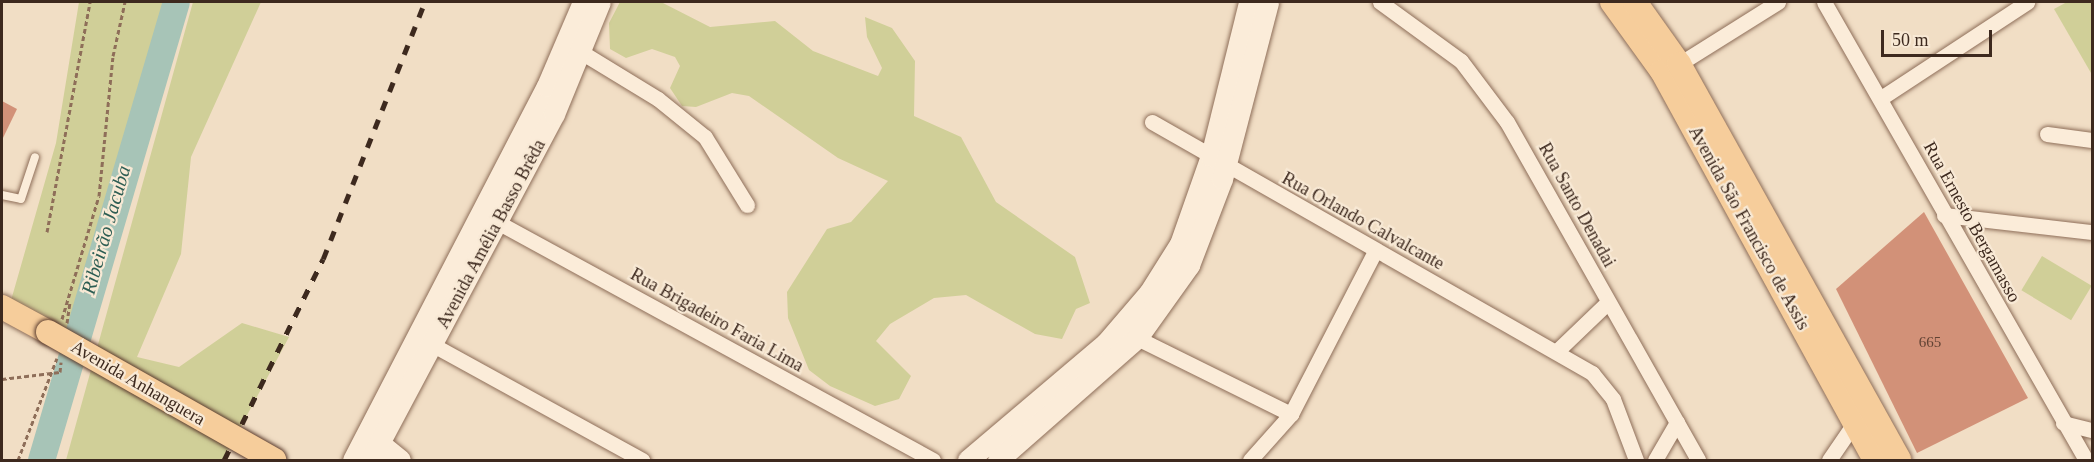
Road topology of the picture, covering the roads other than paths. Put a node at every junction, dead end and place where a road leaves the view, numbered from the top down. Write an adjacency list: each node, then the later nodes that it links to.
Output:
1 (583, 2): 22 (main road, Avenida Amélia Basso Brêda)
2 (600, 2): 11 (main road, Avenida Amélia Basso Brêda)
3 (1249, 2): 18 (main road)
4 (1268, 2): 18 (main road)
5 (1380, 2): 25 (street, Rua Santo Denadai)
6 (1612, 2): 32 (main road, Avenida São Francisco de Assis)
7 (1635, 2): 12 (main road, Avenida São Francisco de Assis)
8 (1778, 2): 12 (street)
9 (1824, 2): 13 (street, Rua Ernesto Bergamasso)
10 (2027, 2): 13 (street)
11 (581, 52): 20 (street); 22 (main road, Avenida Amélia Basso Brêda)
12 (1679, 64): 49 (main road, Avenida São Francisco de Assis)
13 (1881, 98): 21 (street, Rua Ernesto Bergamasso)
14 (1152, 122): 18 (street, Rua Orlando Calvalcante)
15 (2047, 134): 16 (street)
16 (2092, 140)
17 (35, 157): 19 (lane)
18 (1218, 161): 24 (street, Rua Orlando Calvalcante); 27 (main road); 41 (main road)
19 (2, 195)
20 (747, 205)
21 (1944, 215): 23 (street); 33 (street, Rua Ernesto Bergamasso)
22 (490, 218): 28 (main road, Avenida Amélia Basso Brêda); 40 (street, Rua Brigadeiro Faria Lima)
23 (2092, 232)
24 (1375, 251): 29 (street, Rua Orlando Calvalcante); 30 (street)
25 (1608, 302): 29 (street); 31 (street, Rua Santo Denadai)
26 (2, 307): 36 (main road, Avenida Anhanguera, bridge)
27 (1137, 338): 30 (street); 42 (main road)
28 (425, 341): 35 (main road, Avenida Amélia Basso Brêda); 37 (main road, Avenida Amélia Basso Brêda); 39 (street)
29 (1558, 350): 44 (street, Rua Orlando Calvalcante)
30 (1291, 414): 43 (street)
31 (1677, 422): 45 (street); 46 (street, Rua Santo Denadai)
32 (1855, 422): 47 (street); 48 (main road, Avenida São Francisco de Assis)
33 (2063, 423): 34 (street); 50 (street, Rua Ernesto Bergamasso)
34 (2092, 430)
35 (375, 452): 38 (main road)
36 (274, 460)
37 (352, 460)
38 (400, 460)
39 (642, 460)
40 (933, 460)
41 (968, 460)
42 (998, 460)
43 (1250, 460)
44 (1636, 460)
45 (1654, 460)
46 (1698, 460)
47 (1829, 460)
48 (1875, 460)
49 (1899, 460)
50 (2086, 460)

